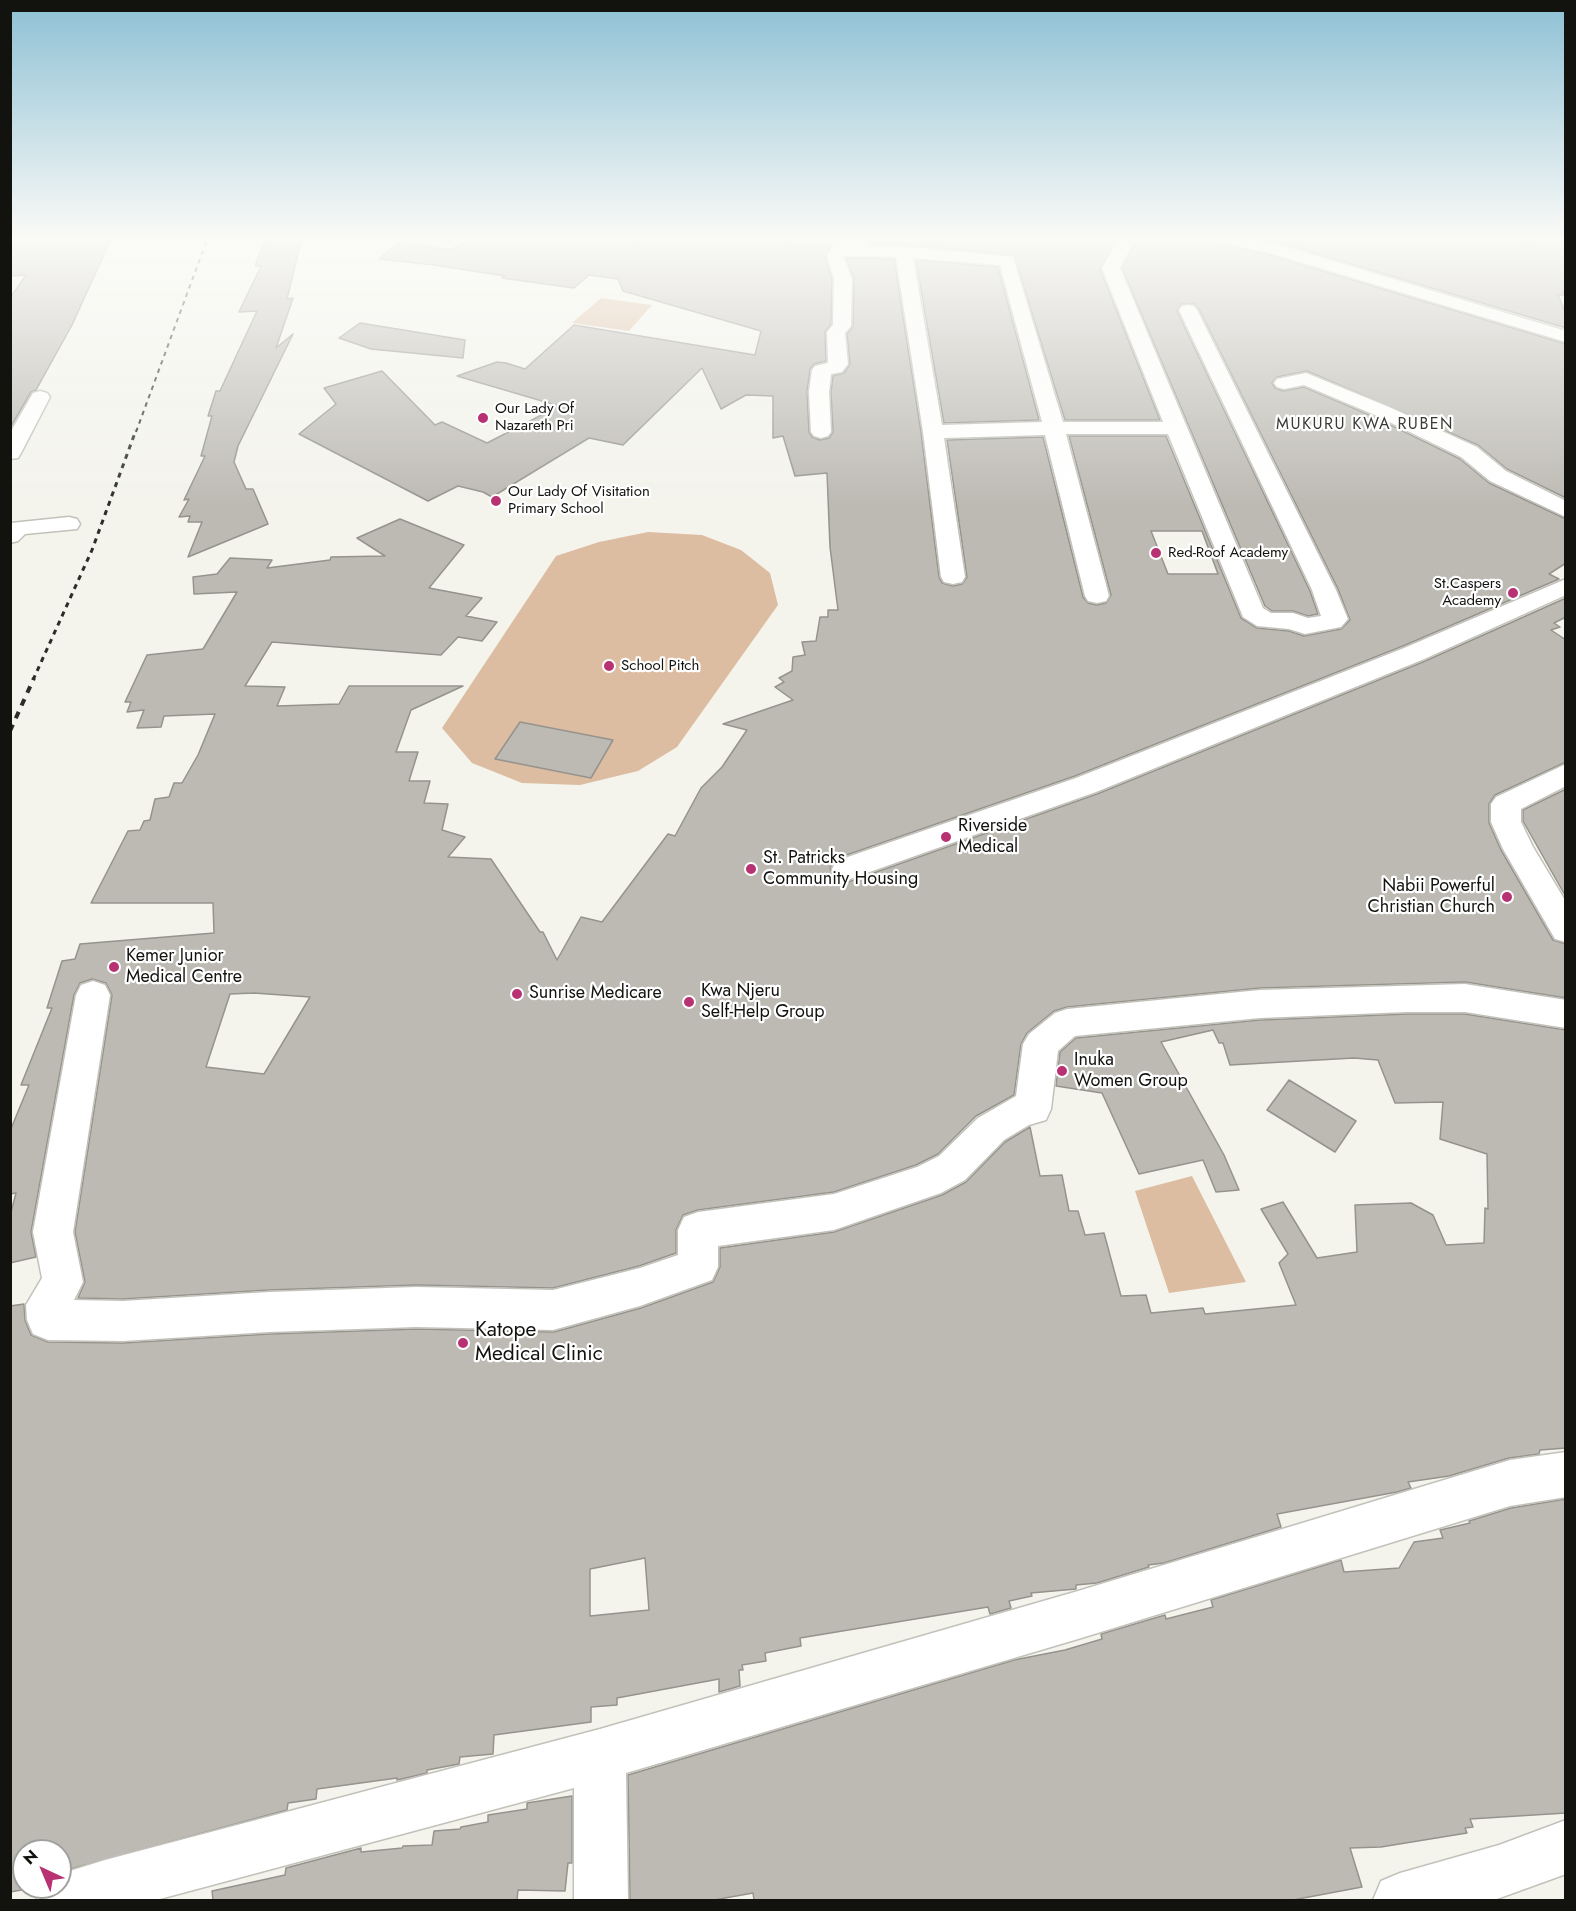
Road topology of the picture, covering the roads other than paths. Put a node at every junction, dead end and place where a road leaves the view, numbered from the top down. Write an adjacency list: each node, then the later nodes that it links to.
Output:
1 (842, 326): 12 (street)
2 (916, 326): 13 (street)
3 (1025, 326): 10 (street)
4 (1135, 326): 11 (street)
5 (1196, 326): 11 (street)
6 (1530, 326): 7 (street)
7 (1566, 337)
8 (1284, 383): 15 (street)
9 (40, 397): 14 (street)
10 (1054, 428): 11 (street); 13 (street); 20 (street)
11 (1176, 428)
12 (821, 432)
13 (933, 432): 18 (street)
14 (10, 453)
15 (1566, 510)
16 (69, 524): 17 (street)
17 (10, 536)
18 (953, 577)
19 (1566, 586): 22 (street)
20 (1097, 596)
21 (1566, 774): 23 (street)
22 (847, 869)
23 (1566, 930)
24 (93, 995): 25 (street)
25 (1566, 1014)
26 (1566, 1474): 27 (street)
27 (600, 1755): 29 (street); 30 (street)
28 (1566, 1847): 31 (street)
29 (63, 1900)
30 (601, 1900)
31 (1400, 1900)

